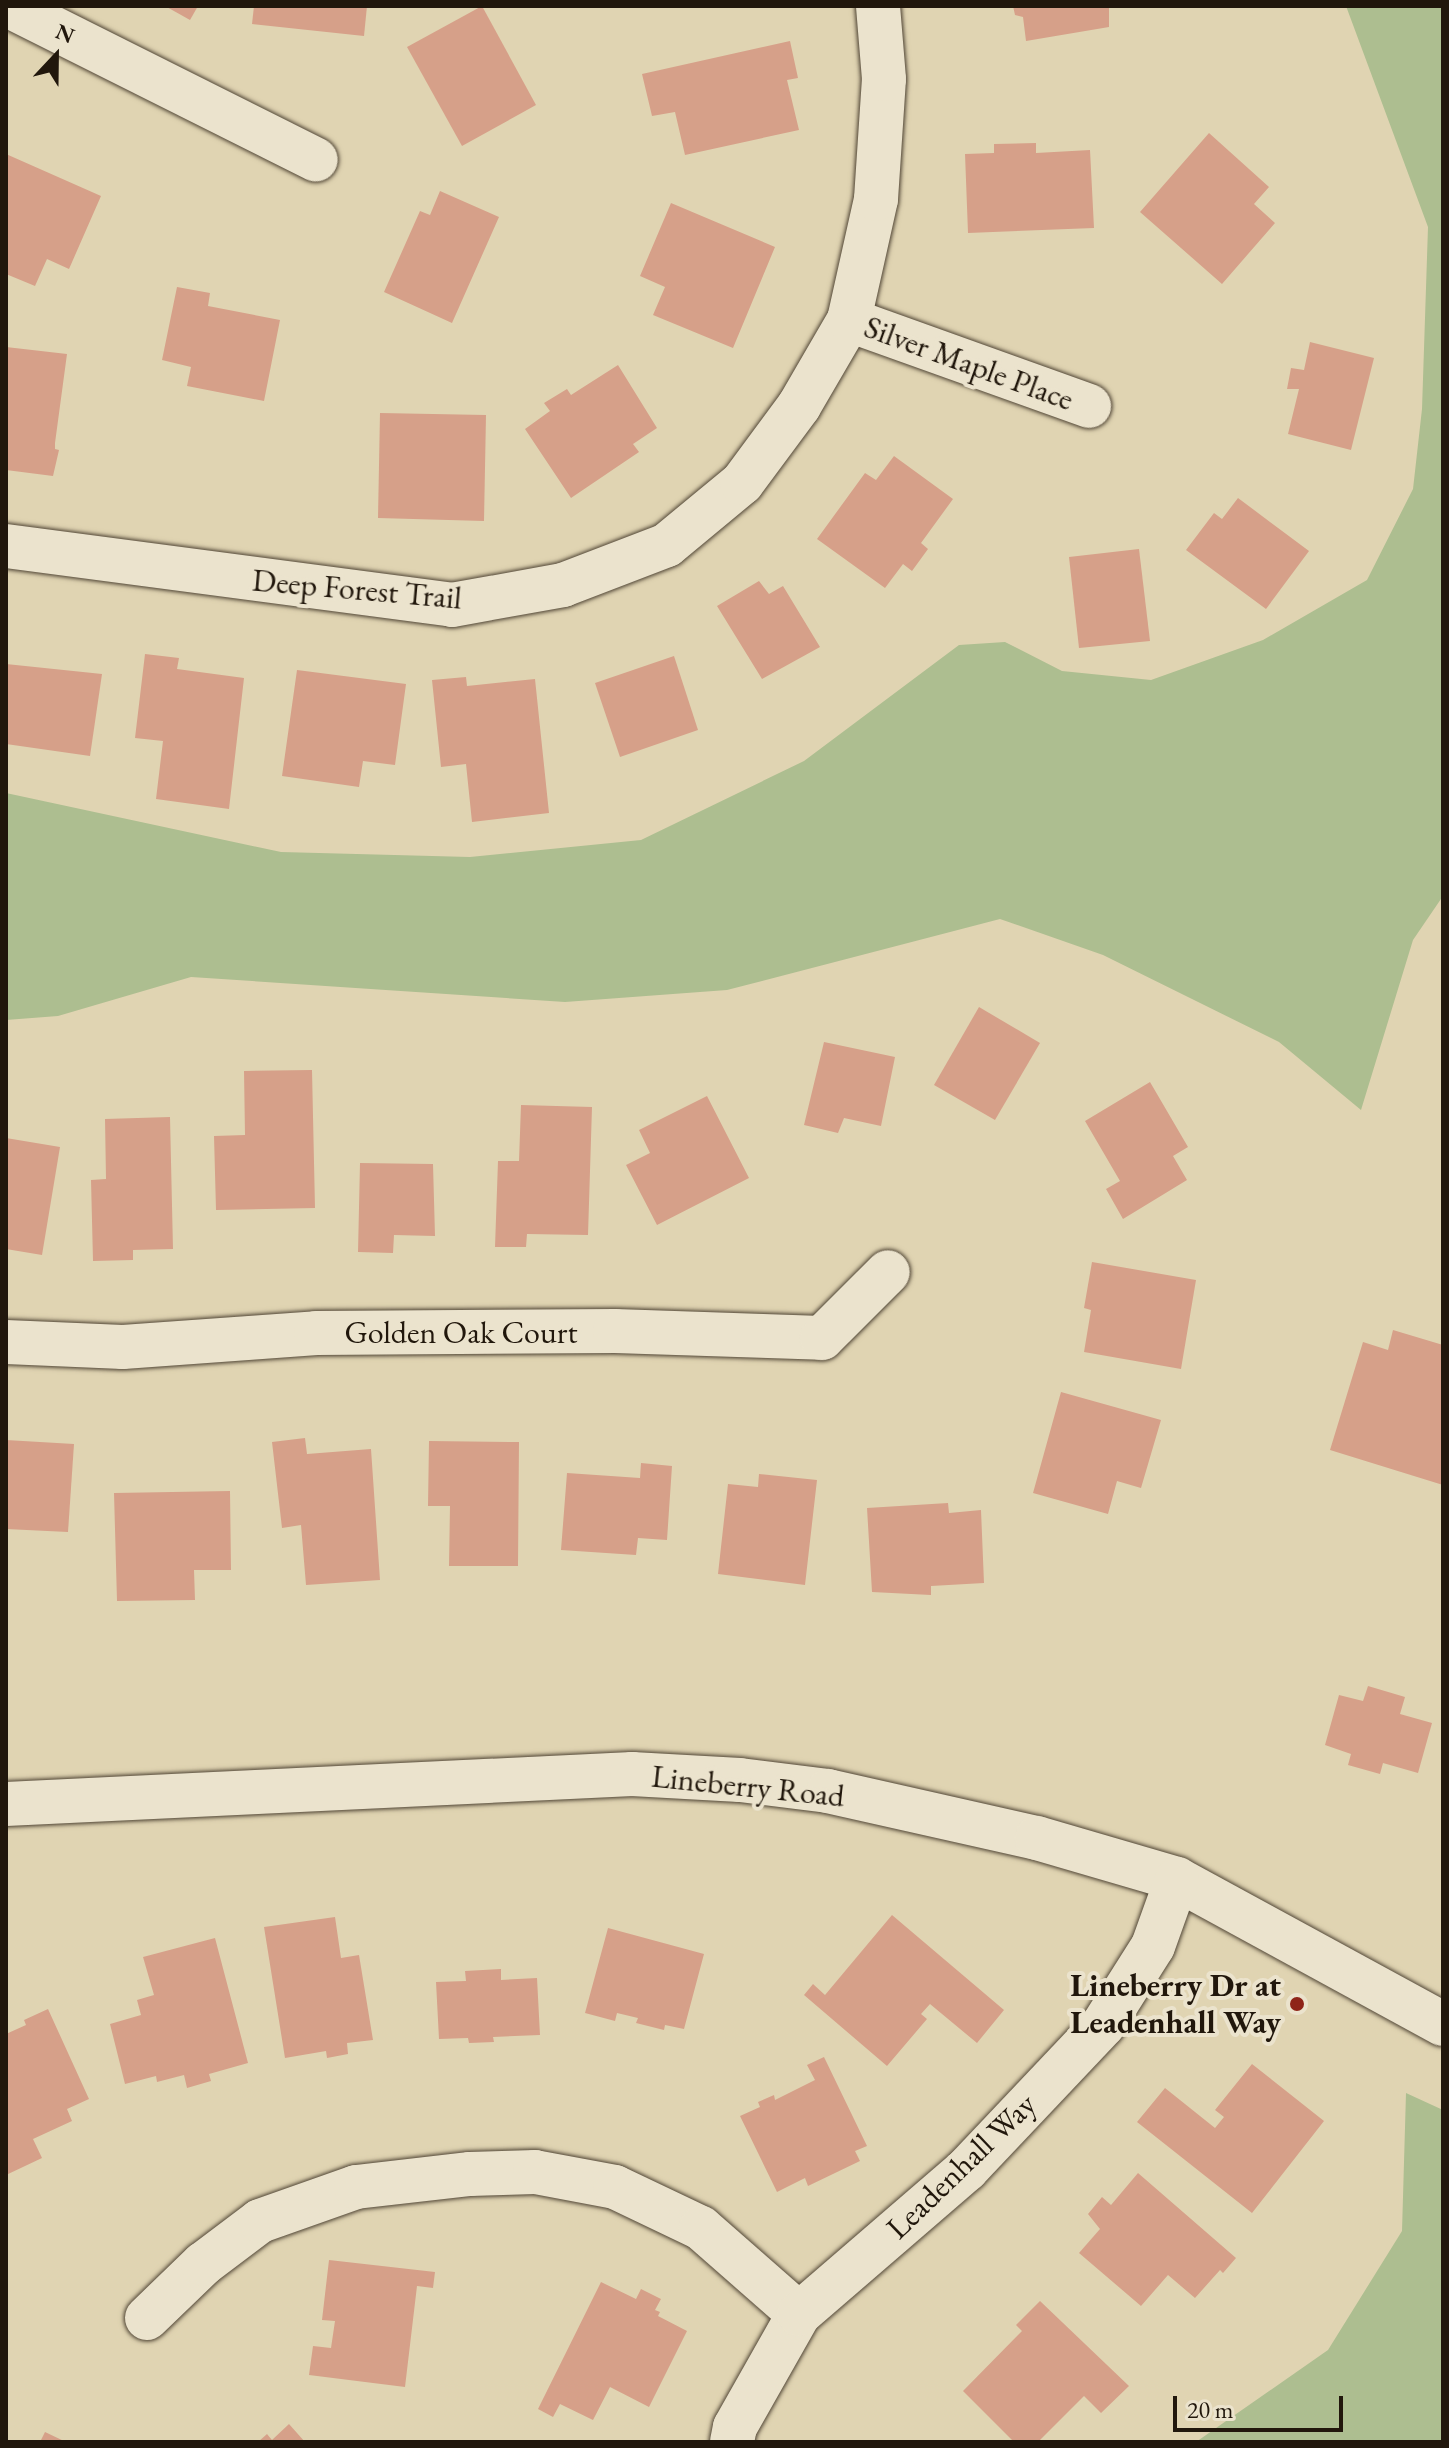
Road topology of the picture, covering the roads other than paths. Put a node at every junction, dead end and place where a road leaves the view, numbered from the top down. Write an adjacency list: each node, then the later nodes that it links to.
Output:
1 (9, 6): 3 (street)
2 (878, 6): 4 (street, Deep Forest Trail)
3 (316, 160)
4 (849, 320): 5 (street, Silver Maple Place); 6 (street, Deep Forest Trail)
5 (1089, 406)
6 (6, 546)
7 (888, 1272): 8 (street, Golden Oak Court)
8 (6, 1342)
9 (6, 1804): 10 (street, Lineberry Road)
10 (1177, 1879): 11 (street, Lineberry Road); 12 (street, Leadenhall Way)
11 (1443, 2024)
12 (799, 2314): 13 (street); 14 (street, Leadenhall Way)
13 (147, 2318)
14 (732, 2442)

